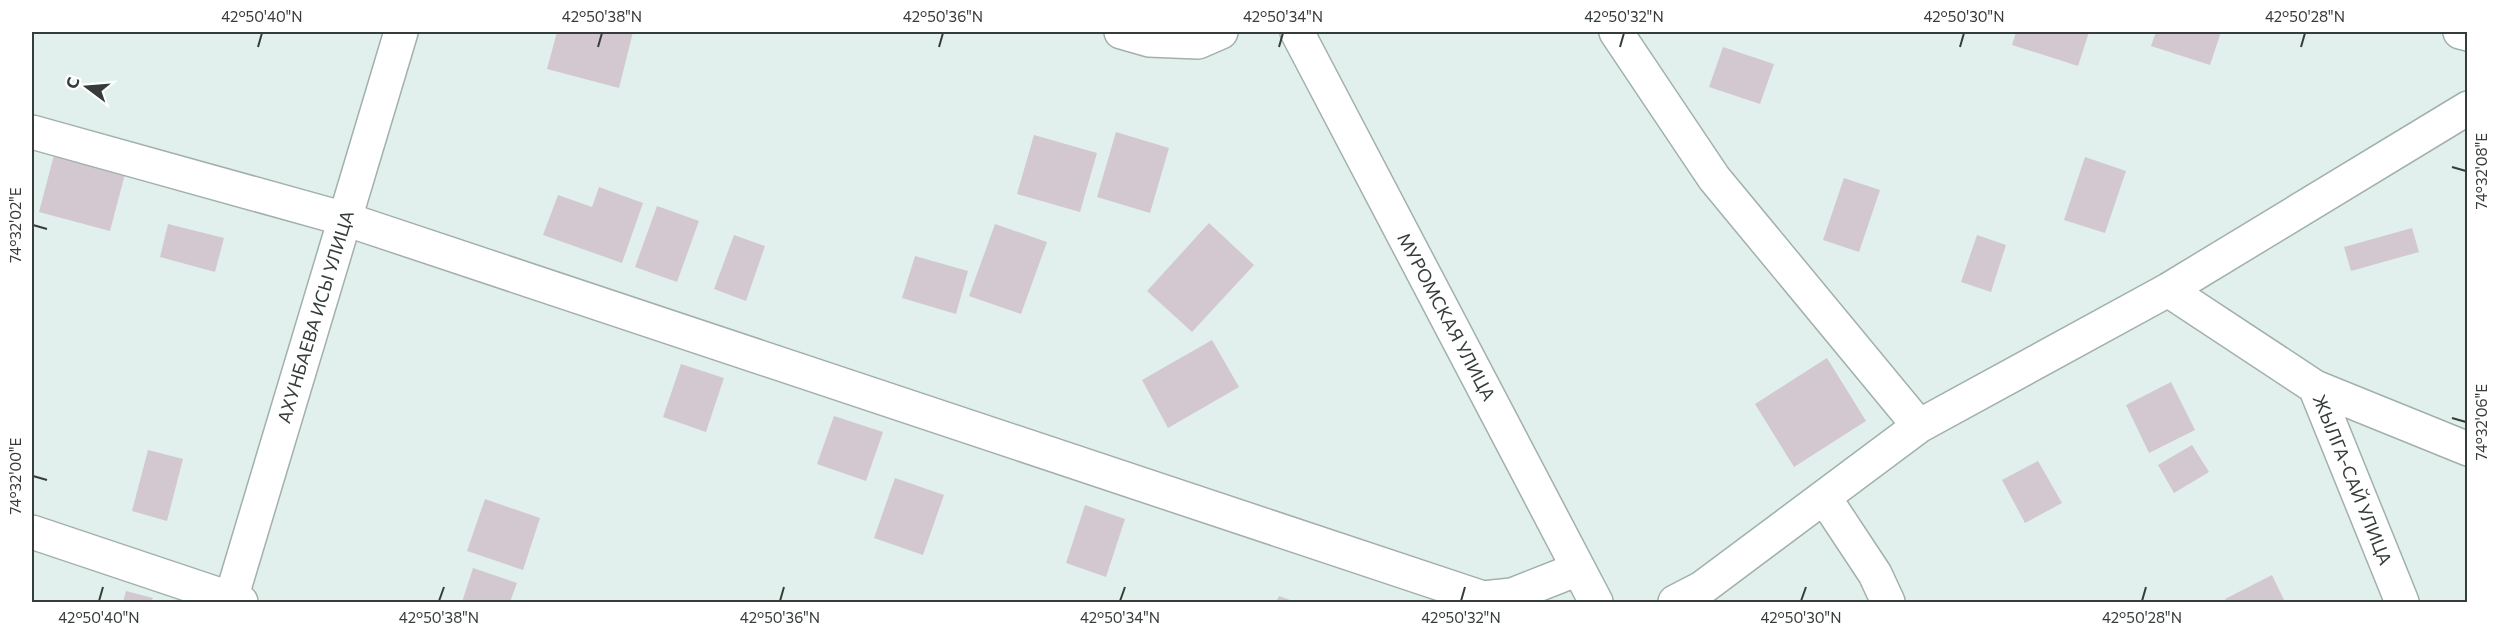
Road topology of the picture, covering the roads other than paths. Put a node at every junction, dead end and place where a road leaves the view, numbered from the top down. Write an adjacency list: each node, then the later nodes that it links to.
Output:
1 (401, 32): 11 (street, АХУНБАЕВА ИСЫ УЛИЦА)
2 (1121, 32): 3 (street)
3 (1221, 32)
4 (1296, 32): 18 (street, МУРОМСКАЯ УЛИЦА)
5 (1616, 32): 8 (street)
6 (2460, 32): 7 (street)
7 (2468, 34)
8 (1639, 45): 14 (street)
9 (2468, 108): 12 (street)
10 (32, 132): 11 (street)
11 (345, 219): 18 (street); 19 (street, АХУНБАЕВА ИСЫ УЛИЦА)
12 (2168, 290): 13 (street, ЖЫЛГА-САЙ УЛИЦА); 14 (street)
13 (2315, 387): 15 (street); 23 (street, ЖЫЛГА-САЙ УЛИЦА)
14 (1919, 426): 16 (street)
15 (2468, 449)
16 (1824, 497): 21 (street); 22 (street)
17 (32, 532): 19 (street)
18 (1578, 569): 20 (street, МУРОМСКАЯ УЛИЦА)
19 (234, 601)
20 (1596, 603)
21 (1675, 603)
22 (1888, 603)
23 (2402, 603)

